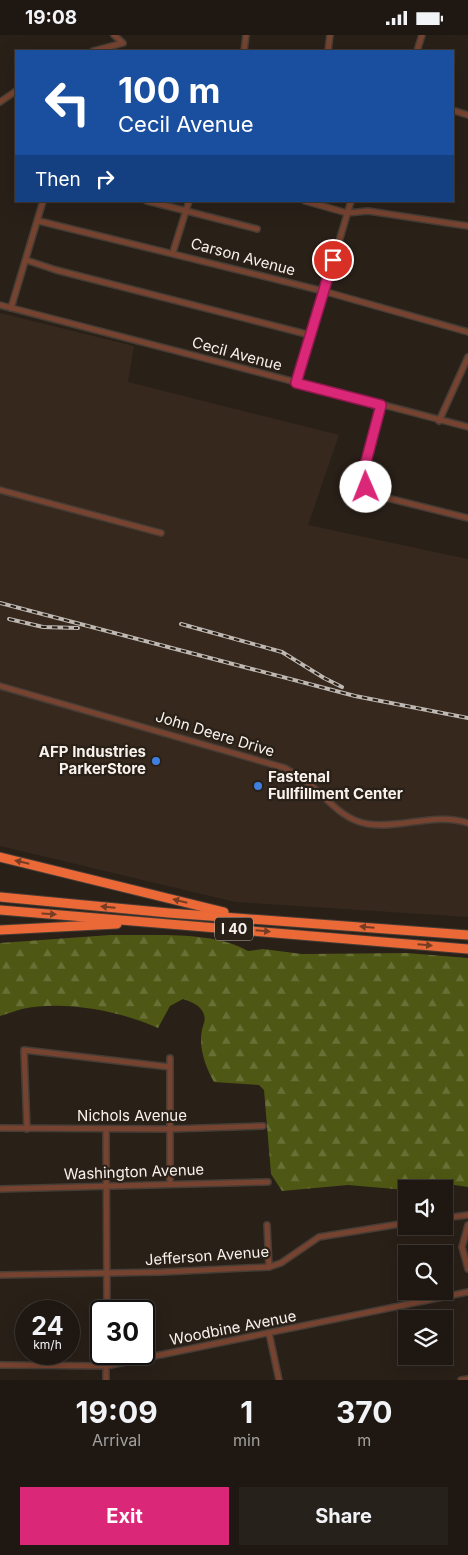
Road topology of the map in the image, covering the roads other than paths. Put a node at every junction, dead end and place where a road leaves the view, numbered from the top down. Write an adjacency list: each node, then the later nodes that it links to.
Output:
1 (114, 35): 5 (street)
2 (246, 35): 6 (street)
3 (330, 35): 7 (street)
4 (422, 35): 8 (street)
5 (97, 50)
6 (244, 50)
7 (328, 50)
8 (418, 50)
9 (15, 92): 10 (street)
10 (0, 102)
11 (454, 111): 12 (street)
12 (468, 115)
13 (43, 202): 20 (street)
14 (151, 202): 18 (street)
15 (189, 202): 18 (street)
16 (309, 202): 19 (street)
17 (351, 202): 19 (street)
18 (186, 212): 22 (street); 23 (street)
19 (347, 213): 21 (street); 25 (street)
20 (39, 221): 23 (street, Carson Avenue); 24 (street)
21 (468, 226)
22 (257, 229)
23 (173, 252): 25 (street, Carson Avenue)
24 (26, 260): 27 (street); 29 (street)
25 (323, 291): 28 (street, Carson Avenue); 29 (street)
26 (0, 305): 27 (street, Cecil Avenue)
27 (11, 307): 31 (street, Cecil Avenue)
28 (468, 332)
29 (310, 335): 31 (street)
30 (468, 357): 33 (street)
31 (296, 383): 32 (street, Cecil Avenue)
32 (381, 405): 33 (street, Cecil Avenue); 36 (street)
33 (439, 421): 34 (street, Cecil Avenue)
34 (468, 427)
35 (0, 490): 37 (street)
36 (468, 518)
37 (161, 533)
38 (0, 686): 39 (street, John Deere Drive)
39 (468, 823)
40 (0, 857): 43 (highway, one-way to 40)
41 (0, 897): 43 (highway, I 40, one-way to 41)
42 (0, 910): 44 (highway, I 40, one-way to 44)
43 (244, 917): 46 (highway, I 40, one-way to 43)
44 (151, 922): 45 (highway); 47 (highway, I 40, one-way to 47)
45 (0, 930)
46 (468, 935)
47 (468, 949)
48 (170, 1058): 49 (street)
49 (170, 1067): 52 (street); 54 (street)
50 (263, 1126): 54 (street, Nichols Avenue)
51 (0, 1128): 52 (street, Nichols Avenue)
52 (27, 1129): 53 (street, Nichols Avenue)
53 (106, 1129): 54 (street, Nichols Avenue); 57 (street)
54 (170, 1129): 56 (street)
55 (268, 1182): 56 (street, Washington Avenue)
56 (170, 1184): 57 (street, Washington Avenue)
57 (106, 1186): 58 (street, Washington Avenue); 66 (street)
58 (0, 1189)
59 (468, 1215): 60 (street)
60 (453, 1217)
61 (398, 1224): 64 (street, Jefferson Avenue)
62 (267, 1225): 64 (street)
63 (468, 1225): 65 (street)
64 (269, 1267): 66 (street, Jefferson Avenue)
65 (468, 1269)
66 (107, 1273): 67 (street, Jefferson Avenue); 69 (street)
67 (0, 1275)
68 (468, 1292): 70 (street, Woodbine Avenue)
69 (107, 1300)
70 (269, 1333): 72 (street, Woodbine Avenue); 75 (street)
71 (0, 1365): 72 (street, Woodbine Avenue)
72 (106, 1366): 74 (street)
73 (468, 1379): 76 (street)
74 (106, 1380)
75 (279, 1380)
76 (461, 1380)

